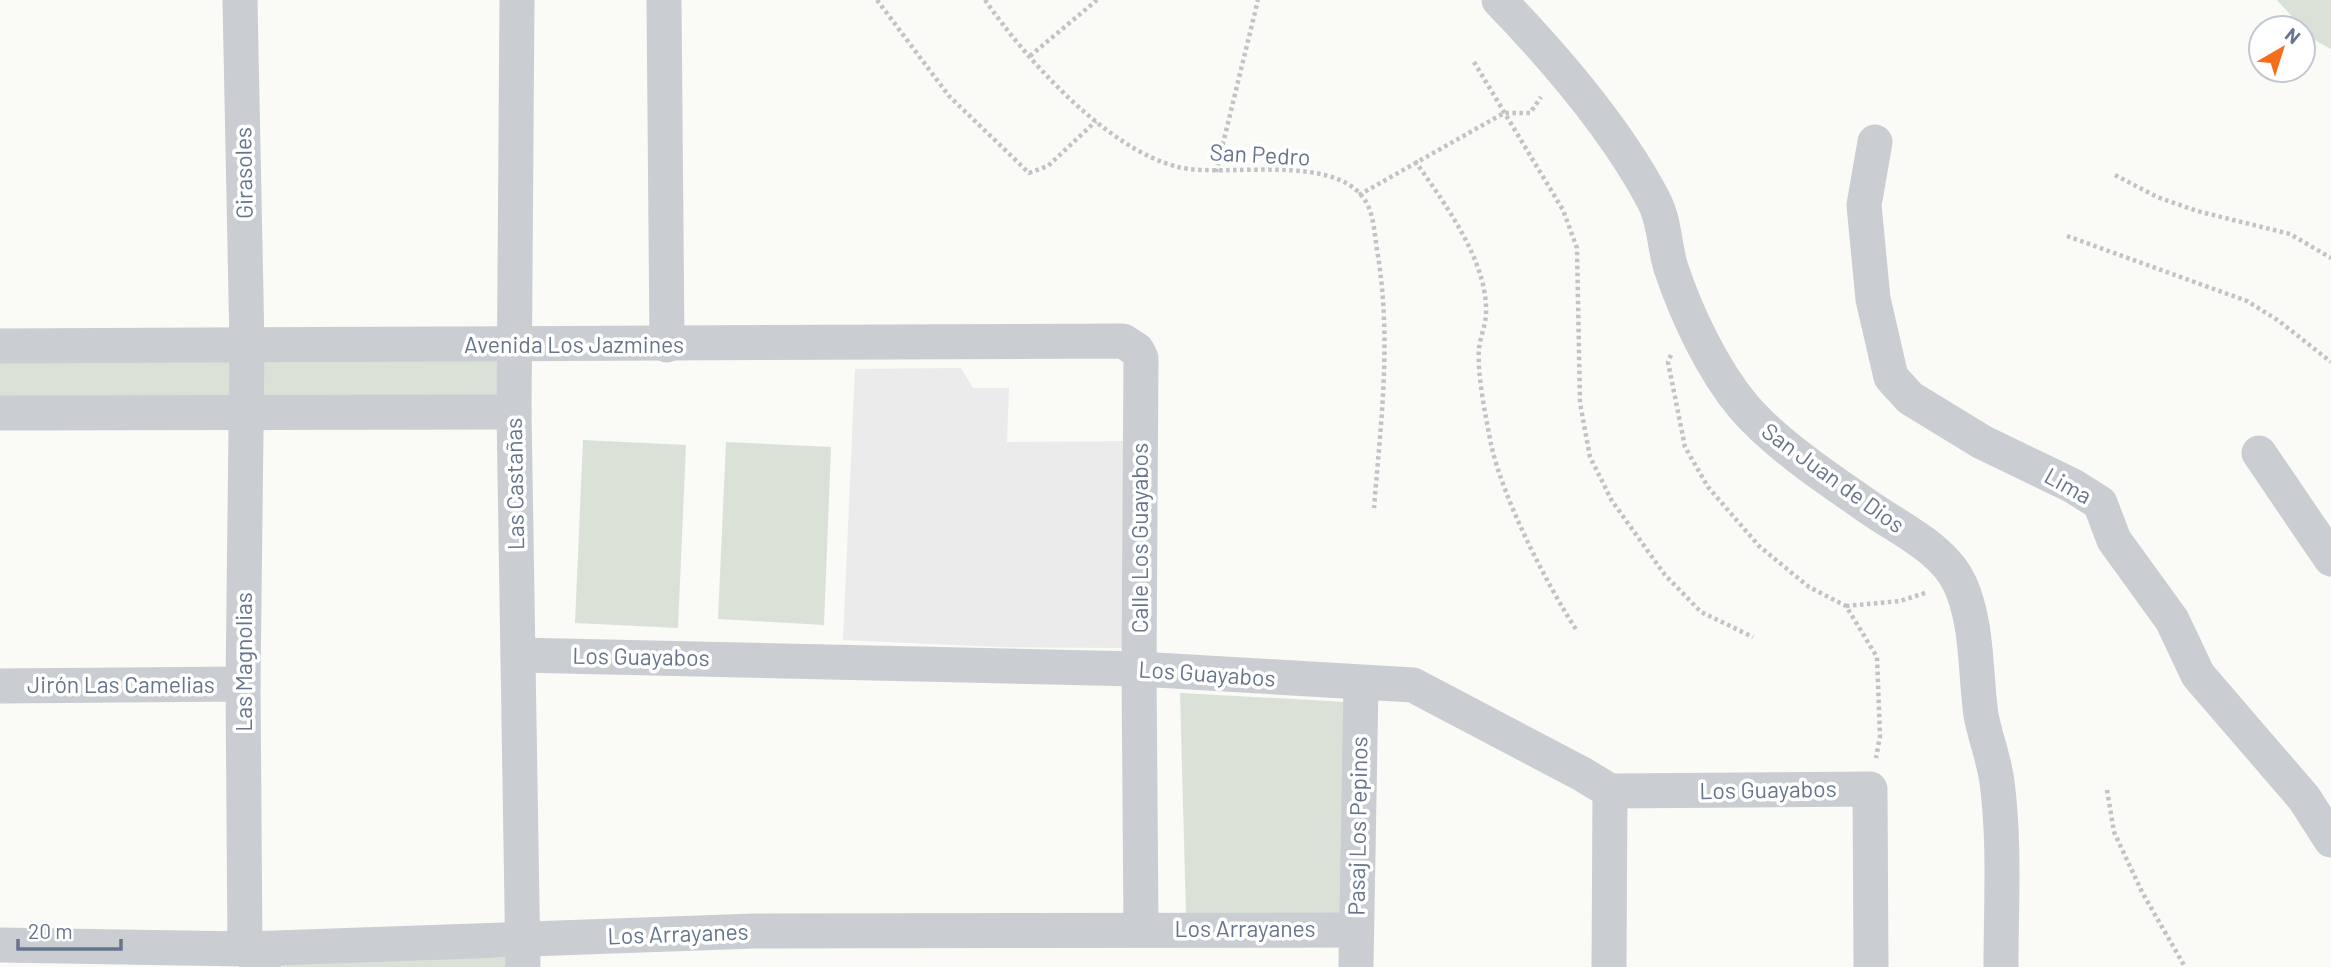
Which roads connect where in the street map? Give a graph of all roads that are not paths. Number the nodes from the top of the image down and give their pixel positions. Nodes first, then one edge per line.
1 (240, 0) edge
2 (517, 0) edge
3 (664, 0) edge
4 (1499, 0) edge
5 (1875, 142) dead end
6 (667, 345) junction
7 (0, 346) edge
8 (247, 346) junction
9 (515, 346) junction
10 (1141, 358) joint
11 (514, 412) junction
12 (0, 413) edge
13 (246, 414) junction
14 (2259, 453) dead end
15 (2331, 559) edge
16 (518, 654) junction
17 (1139, 669) junction
18 (243, 684) junction
19 (1362, 684) junction
20 (0, 686) edge
21 (1610, 792) junction
22 (2331, 840) edge
23 (1142, 928) junction
24 (1356, 930) junction
25 (0, 945) edge
26 (523, 953) edge
27 (257, 958) edge
28 (1356, 967) edge
29 (1609, 967) edge
30 (1871, 967) edge
31 (2001, 967) edge

1 - 8 street, Girasoles
2 - 9 street, Las Castañas
3 - 6 street
4 - 31 street, San Juan de Dios
5 - 22 street, Lima
6 - 9 street, Avenida Los Jazmines
6 - 10 street, Avenida Los Jazmines
7 - 8 street, Avenida Los Jazmines
8 - 9 street, Avenida Los Jazmines
8 - 13 street, Las Magnolias
9 - 11 street, Las Castañas
10 - 17 street, Calle Los Guayabos
11 - 13 street
11 - 16 street, Las Castañas
12 - 13 street
13 - 18 street, Las Magnolias
14 - 15 street
16 - 17 street, Los Guayabos
16 - 26 street, Las Castañas
17 - 19 street, Los Guayabos
17 - 23 street, Calle Los Guayabos
18 - 20 street, Jirón Las Camelias
18 - 27 street, Las Magnolias
19 - 21 street, Los Guayabos
19 - 24 street, Pasaj Los Pepinos
21 - 29 street
21 - 30 street, Los Guayabos
23 - 24 street, Los Arrayanes
23 - 26 street, Los Arrayanes
24 - 28 street, Pasaj Los Pepinos
25 - 27 street, Los Arrayanes
26 - 27 street, Los Arrayanes

